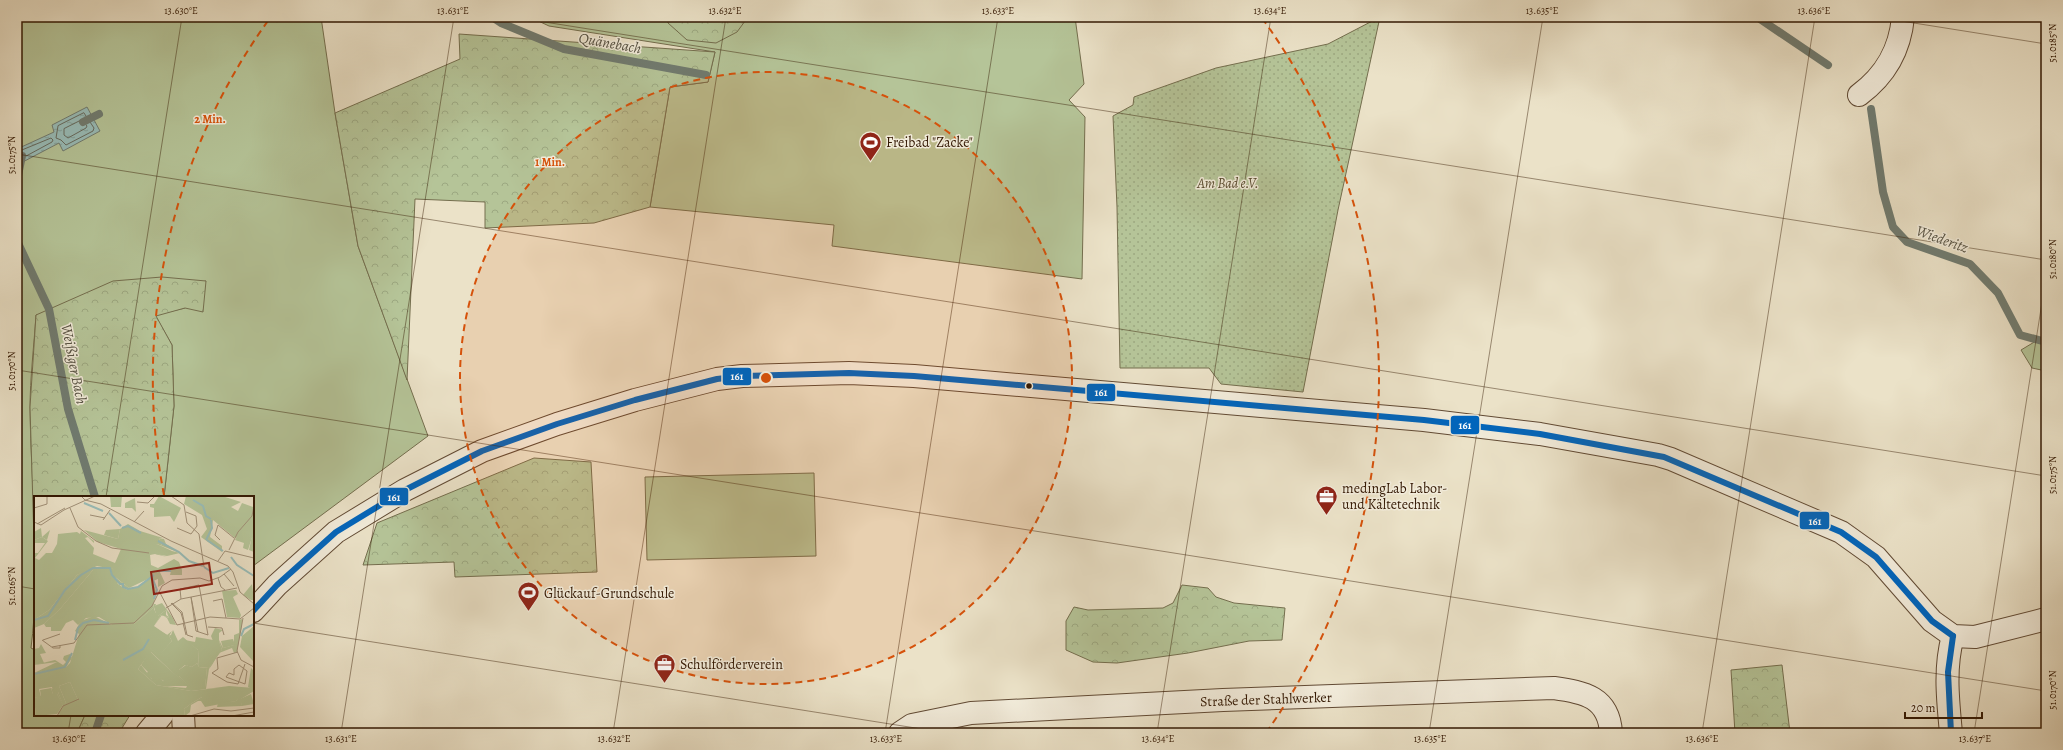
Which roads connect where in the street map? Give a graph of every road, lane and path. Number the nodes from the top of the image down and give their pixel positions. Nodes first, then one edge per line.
1 (1903, 17) edge
2 (1859, 95) dead end
3 (254, 610) edge
4 (2046, 619) edge
5 (1953, 636) junction
6 (161, 716) edge
7 (183, 716) edge
8 (147, 733) edge
9 (184, 733) edge
10 (900, 733) edge
11 (1611, 733) edge
12 (1951, 733) edge

1 - 2 street
3 - 5 street
4 - 5 street
5 - 12 street
6 - 8 street
7 - 9 street
10 - 11 street, Straße der Stahlwerker

